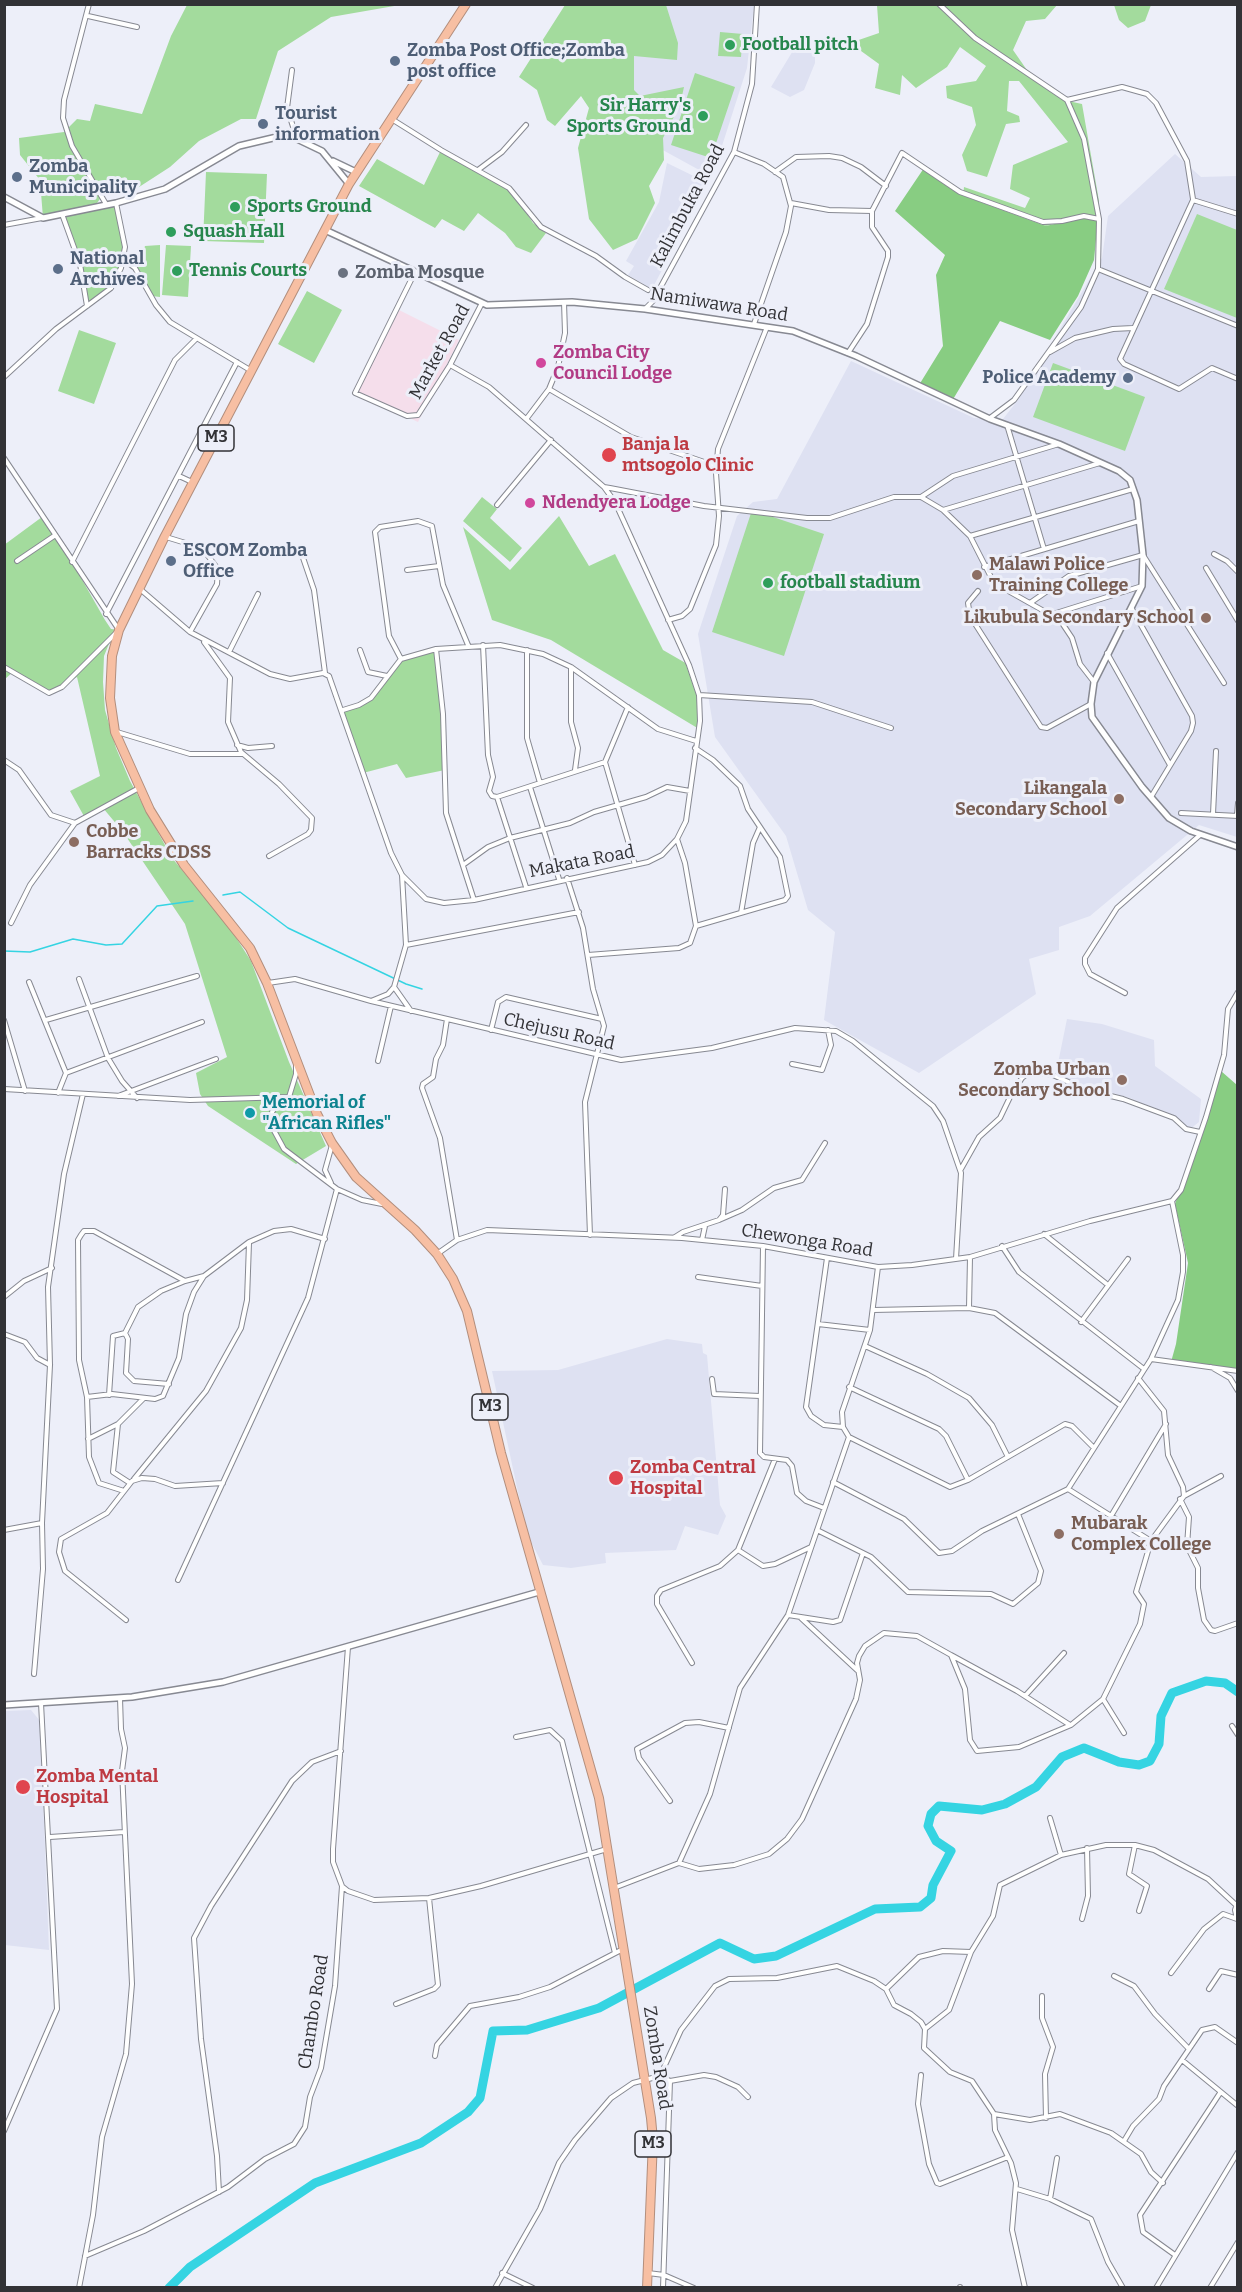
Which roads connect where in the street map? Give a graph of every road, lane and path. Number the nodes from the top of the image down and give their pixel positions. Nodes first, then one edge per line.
1 (89, 4) edge
2 (466, 4) edge
3 (757, 4) edge
4 (939, 4) edge
5 (87, 16) junction
6 (137, 27) dead end
7 (292, 69) dead end
8 (1067, 100) junction
9 (390, 117) junction
10 (526, 125) dead end
11 (297, 139) junction
12 (734, 152) junction
13 (332, 161) junction
14 (478, 170) junction
15 (775, 171) junction
16 (356, 172) junction
17 (349, 183) junction
18 (886, 186) junction
19 (4, 197) edge
20 (1193, 200) junction
21 (116, 203) junction
22 (791, 203) junction
23 (106, 204) junction
24 (872, 211) junction
25 (62, 214) junction
26 (1238, 214) edge
27 (44, 218) junction
28 (1099, 219) junction
29 (4, 225) edge
30 (325, 230) junction
31 (123, 259) junction
32 (1098, 269) junction
33 (415, 272) junction
34 (648, 290) dead end
35 (1150, 290) junction
36 (564, 301) junction
37 (482, 303) junction
38 (87, 306) junction
39 (645, 309) junction
40 (754, 324) junction
41 (1238, 326) edge
42 (767, 327) junction
43 (1133, 328) junction
44 (196, 339) junction
45 (848, 352) junction
46 (1047, 354) junction
47 (237, 362) junction
48 (450, 365) junction
49 (252, 370) junction
50 (4, 376) edge
51 (1238, 379) edge
52 (549, 389) junction
53 (526, 418) junction
54 (990, 419) junction
55 (1007, 424) junction
56 (552, 440) junction
57 (1059, 444) junction
58 (4, 458) edge
59 (1017, 459) junction
60 (1102, 463) junction
61 (716, 466) junction
62 (179, 476) junction
63 (193, 482) junction
64 (1025, 485) junction
65 (604, 487) junction
66 (1134, 488) junction
67 (921, 497) junction
68 (497, 505) dead end
69 (717, 507) junction
70 (943, 510) junction
71 (1035, 518) junction
72 (1139, 520) junction
73 (54, 536) junction
74 (165, 536) junction
75 (970, 536) junction
76 (300, 549) dead end
77 (1044, 549) junction
78 (1214, 554) dead end
79 (1143, 555) junction
80 (17, 561) dead end
81 (72, 562) junction
82 (439, 566) junction
83 (984, 567) junction
84 (1206, 568) dead end
85 (407, 570) dead end
86 (1238, 573) edge
87 (1142, 586) junction
88 (139, 588) junction
89 (978, 591) dead end
90 (258, 594) dead end
91 (1030, 603) junction
92 (1132, 609) junction
93 (106, 614) junction
94 (1052, 614) junction
95 (668, 620) junction
96 (1238, 621) edge
97 (118, 630) junction
98 (190, 632) junction
99 (202, 639) junction
100 (468, 645) junction
101 (483, 645) junction
102 (436, 649) junction
103 (360, 650) dead end
104 (527, 650) junction
105 (229, 653) junction
106 (1107, 653) junction
107 (401, 659) junction
108 (4, 667) edge
109 (572, 667) junction
110 (325, 673) junction
111 (388, 676) junction
112 (1094, 682) junction
113 (1224, 683) dead end
114 (699, 695) junction
115 (1090, 704) junction
116 (628, 707) junction
117 (343, 710) junction
118 (891, 728) dead end
119 (115, 732) junction
120 (696, 741) junction
121 (236, 744) junction
122 (272, 746) dead end
123 (246, 747) junction
124 (695, 748) junction
125 (1216, 751) dead end
126 (241, 753) junction
127 (4, 760) edge
128 (605, 762) junction
129 (1170, 765) junction
130 (575, 770) junction
131 (540, 783) junction
132 (530, 787) junction
133 (139, 788) junction
134 (690, 790) junction
135 (497, 797) junction
136 (1150, 799) junction
137 (1238, 803) edge
138 (618, 806) junction
139 (1181, 813) dead end
140 (1214, 814) junction
141 (1237, 816) edge
142 (75, 823) junction
143 (760, 827) junction
144 (543, 828) junction
145 (1200, 834) junction
146 (510, 838) junction
147 (677, 839) junction
148 (1238, 847) edge
149 (269, 856) dead end
150 (463, 864) junction
151 (635, 865) junction
152 (402, 875) junction
153 (567, 878) junction
154 (559, 879) junction
155 (526, 887) junction
156 (474, 900) junction
157 (579, 912) junction
158 (741, 913) junction
159 (11, 922) dead end
160 (696, 926) junction
161 (406, 945) junction
162 (588, 955) junction
163 (197, 976) dead end
164 (79, 979) dead end
165 (30, 982) dead end
166 (267, 983) junction
167 (394, 987) junction
168 (1238, 992) edge
169 (1125, 993) dead end
170 (371, 1001) junction
171 (391, 1006) junction
172 (88, 1007) junction
173 (411, 1011) junction
174 (4, 1020) edge
175 (46, 1020) junction
176 (447, 1020) junction
177 (603, 1020) junction
178 (202, 1022) dead end
179 (828, 1029) junction
180 (490, 1030) junction
181 (599, 1056) junction
182 (108, 1058) junction
183 (216, 1059) dead end
184 (296, 1060) junction
185 (378, 1061) dead end
186 (792, 1064) dead end
187 (66, 1073) junction
188 (4, 1089) edge
189 (25, 1091) junction
190 (131, 1091) junction
191 (58, 1093) junction
192 (83, 1094) junction
193 (117, 1096) junction
194 (288, 1097) junction
195 (138, 1098) junction
196 (1200, 1132) junction
197 (332, 1143) junction
198 (825, 1143) dead end
199 (961, 1168) junction
200 (331, 1184) junction
201 (338, 1189) junction
202 (725, 1189) dead end
203 (1172, 1201) junction
204 (386, 1205) junction
205 (719, 1220) junction
206 (705, 1226) junction
207 (1044, 1234) junction
208 (590, 1235) junction
209 (675, 1238) junction
210 (325, 1239) junction
211 (457, 1240) junction
212 (702, 1240) junction
213 (249, 1242) junction
214 (764, 1246) junction
215 (1002, 1246) junction
216 (437, 1254) junction
217 (970, 1257) junction
218 (828, 1258) junction
219 (956, 1259) junction
220 (1128, 1259) dead end
221 (52, 1267) junction
222 (878, 1267) junction
223 (204, 1276) junction
224 (698, 1277) dead end
225 (185, 1281) junction
226 (1108, 1285) junction
227 (762, 1286) junction
228 (4, 1297) edge
229 (969, 1308) junction
230 (873, 1310) junction
231 (1081, 1322) junction
232 (818, 1324) junction
233 (870, 1330) junction
234 (125, 1333) junction
235 (4, 1334) edge
236 (865, 1346) junction
237 (1151, 1359) junction
238 (50, 1365) junction
239 (1211, 1366) junction
240 (1144, 1369) junction
241 (1238, 1371) edge
242 (1138, 1378) junction
243 (712, 1379) dead end
244 (169, 1384) junction
245 (849, 1387) junction
246 (1238, 1391) edge
247 (109, 1395) junction
248 (760, 1396) junction
249 (87, 1397) junction
250 (144, 1398) junction
251 (1121, 1406) junction
252 (1167, 1422) junction
253 (118, 1424) junction
254 (843, 1427) junction
255 (849, 1437) junction
256 (88, 1439) junction
257 (1094, 1448) junction
258 (1008, 1457) junction
259 (775, 1459) junction
260 (1221, 1476) dead end
261 (968, 1480) junction
262 (131, 1482) junction
263 (833, 1482) junction
264 (223, 1483) junction
265 (1068, 1489) junction
266 (124, 1491) junction
267 (1182, 1498) junction
268 (824, 1508) junction
269 (1018, 1514) junction
270 (1111, 1516) junction
271 (42, 1523) junction
272 (4, 1530) edge
273 (817, 1530) junction
274 (1151, 1541) junction
275 (812, 1546) junction
276 (738, 1550) junction
277 (863, 1553) junction
278 (178, 1580) dead end
279 (539, 1592) junction
280 (788, 1615) junction
281 (801, 1618) junction
282 (126, 1620) dead end
283 (1238, 1623) edge
284 (348, 1647) junction
285 (1064, 1653) dead end
286 (951, 1655) junction
287 (692, 1663) dead end
288 (858, 1670) junction
289 (34, 1674) dead end
290 (1025, 1696) junction
291 (120, 1698) junction
292 (1103, 1699) junction
293 (41, 1704) junction
294 (4, 1705) edge
295 (1071, 1725) junction
296 (1232, 1726) dead end
297 (729, 1728) junction
298 (1124, 1733) dead end
299 (1238, 1735) edge
300 (516, 1737) dead end
301 (341, 1750) junction
302 (670, 1801) dead end
303 (1050, 1818) dead end
304 (124, 1832) junction
305 (50, 1838) junction
306 (1135, 1845) junction
307 (608, 1848) junction
308 (1087, 1848) junction
309 (590, 1854) junction
310 (1061, 1855) junction
311 (679, 1863) junction
312 (342, 1886) junction
313 (614, 1888) junction
314 (429, 1898) junction
315 (1237, 1904) edge
316 (1139, 1911) dead end
317 (1237, 1919) edge
318 (1082, 1920) dead end
319 (624, 1948) junction
320 (971, 1952) junction
321 (615, 1953) junction
322 (1171, 1973) dead end
323 (1238, 1975) edge
324 (1113, 1976) dead end
325 (886, 1989) junction
326 (1209, 1989) dead end
327 (1042, 1996) dead end
328 (396, 2004) dead end
329 (925, 2029) junction
330 (1238, 2043) edge
331 (1189, 2049) junction
332 (435, 2056) dead end
333 (1182, 2060) junction
334 (921, 2075) dead end
335 (660, 2076) junction
336 (646, 2080) junction
337 (670, 2081) junction
338 (1220, 2093) junction
339 (748, 2097) dead end
340 (1238, 2106) edge
341 (994, 2114) junction
342 (1047, 2118) junction
343 (4, 2131) edge
344 (1124, 2141) junction
345 (1238, 2151) edge
346 (1008, 2157) junction
347 (1057, 2158) dead end
348 (1163, 2183) junction
349 (1017, 2189) junction
350 (219, 2192) junction
351 (1050, 2199) junction
352 (1238, 2242) edge
353 (1175, 2255) junction
354 (85, 2256) junction
355 (502, 2273) junction
356 (648, 2273) junction
357 (664, 2275) junction
358 (79, 2288) edge
359 (495, 2288) edge
360 (533, 2288) edge
361 (647, 2288) edge
362 (663, 2288) edge
363 (693, 2288) edge
364 (1025, 2288) edge
365 (1123, 2288) edge
366 (1156, 2288) edge
367 (1210, 2288) edge

1 - 5 street
2 - 9 highway, M3
3 - 12 street, Kalimbuka Road
4 - 8 street
5 - 6 street
5 - 23 street
7 - 11 street
8 - 20 street
8 - 28 street
9 - 14 street
9 - 16 highway, M3
10 - 14 street
11 - 13 street
11 - 21 street
12 - 15 street
12 - 39 street, Kalimbuka Road
13 - 16 street
13 - 17 street
14 - 34 street
15 - 18 street
15 - 22 street
16 - 17 highway, M3
17 - 30 highway, M3
18 - 24 street
18 - 28 street
19 - 27 street
20 - 26 street
20 - 35 street
21 - 23 street
21 - 31 street
22 - 24 street
22 - 40 street
23 - 25 street
24 - 45 street
25 - 27 street
25 - 38 street
27 - 29 street
28 - 32 street
30 - 33 street, Namiwawa Road
30 - 49 highway, M3
31 - 38 street
31 - 44 street
32 - 35 street
32 - 46 street
33 - 37 street, Namiwawa Road
33 - 48 street, Market Road
35 - 41 street
35 - 43 street
36 - 37 street, Namiwawa Road
36 - 39 street, Namiwawa Road
36 - 52 street
37 - 48 street, Market Road
38 - 50 street
39 - 40 street, Namiwawa Road
40 - 42 street, Namiwawa Road
42 - 45 street, Namiwawa Road
42 - 61 street
43 - 46 street
43 - 51 street
44 - 47 street
44 - 81 street
45 - 54 street, Namiwawa Road
46 - 54 street
47 - 49 street
47 - 62 street
48 - 53 street, Makata Road
49 - 63 highway, M3
52 - 53 street
52 - 61 street
53 - 56 street, Makata Road
54 - 55 street, Namiwawa Road
55 - 57 street, Namiwawa Road
55 - 59 street
56 - 65 street, Makata Road
56 - 68 street
57 - 59 street
57 - 60 street, Namiwawa Road
58 - 73 street
59 - 64 street
59 - 67 street
60 - 64 street
60 - 66 street, Namiwawa Road
61 - 69 street
62 - 63 street
62 - 93 street
63 - 74 highway, M3
64 - 70 street
64 - 71 street
65 - 69 street
65 - 95 street, Makata Road
66 - 71 street
66 - 72 street
67 - 69 street
67 - 70 street
69 - 95 street
70 - 75 street
71 - 75 street
71 - 77 street
72 - 77 street
72 - 79 street
73 - 80 street
73 - 81 street
74 - 88 highway, M3
74 - 98 street
75 - 83 street
76 - 110 street
77 - 83 street
78 - 86 street
79 - 87 street
79 - 91 street
79 - 113 street
81 - 93 street
82 - 85 street
82 - 100 street
82 - 107 street
83 - 91 street
84 - 96 street
87 - 92 street
87 - 94 street
88 - 97 highway, M3
88 - 98 street
89 - 115 street
90 - 105 street
91 - 94 street
92 - 106 street
92 - 129 street
93 - 97 street
94 - 112 street
95 - 114 street, Makata Road
97 - 108 street
97 - 119 highway, M3
98 - 99 street
99 - 105 street
99 - 121 street
100 - 101 street
100 - 102 street
101 - 104 street
101 - 135 street
102 - 107 street
102 - 150 street
103 - 111 street
104 - 109 street
104 - 131 street
105 - 110 street
106 - 112 street
106 - 129 street
107 - 111 street
109 - 116 street
109 - 130 street
110 - 117 street, Makata Road
111 - 117 street
112 - 115 street
114 - 118 street
114 - 120 street, Makata Road
115 - 136 street
116 - 120 street
116 - 128 street
117 - 152 street, Makata Road
119 - 126 street
119 - 133 highway, M3
120 - 124 street, Makata Road
121 - 123 street
121 - 126 street
122 - 123 street
123 - 126 street
124 - 134 street, Makata Road
124 - 143 street
125 - 140 street
126 - 149 street
127 - 142 street
128 - 130 street
128 - 138 street
129 - 136 street
130 - 131 street
131 - 132 street
132 - 135 street
132 - 144 street
133 - 142 street
133 - 166 highway, M3
134 - 138 street
134 - 147 street, Makata Road
135 - 146 street
136 - 145 street
137 - 141 street
138 - 144 street
138 - 151 street
139 - 140 street
140 - 141 street
142 - 159 street
143 - 158 street
143 - 158 street
144 - 146 street
144 - 154 street
145 - 148 street
145 - 169 street
146 - 150 street
146 - 155 street
147 - 151 street, Makata Road
147 - 160 street
150 - 156 street
151 - 153 street, Makata Road
152 - 156 street, Makata Road
152 - 161 street
153 - 154 street, Makata Road
153 - 157 street
154 - 155 street, Makata Road
155 - 156 street, Makata Road
157 - 161 street
157 - 162 street
158 - 160 street
160 - 162 street
161 - 167 street
162 - 177 street
163 - 172 street
164 - 172 street
165 - 175 street
166 - 170 street, Chejusu Road
166 - 184 highway, M3
167 - 170 street
167 - 173 street
168 - 196 street
170 - 171 street, Chejusu Road
171 - 173 street, Chejusu Road
171 - 185 street
172 - 175 street
172 - 182 street
173 - 176 street, Chejusu Road
174 - 189 street
175 - 187 street
176 - 180 street, Chejusu Road
176 - 211 street
177 - 180 street
177 - 181 street
178 - 182 street
179 - 181 street, Chejusu Road
179 - 186 street
179 - 199 street, Chejusu Road
180 - 181 street, Chejusu Road
181 - 208 street
182 - 187 street
182 - 190 street
183 - 190 street
184 - 194 street
184 - 197 highway, M3
187 - 191 street
188 - 189 street
189 - 191 street
190 - 193 street
190 - 195 street
191 - 192 street
192 - 193 street
192 - 221 street
193 - 195 street
194 - 195 street
194 - 200 street
196 - 199 street
196 - 203 street
197 - 200 street
197 - 204 highway, M3
198 - 205 street
199 - 219 street
200 - 201 street
201 - 204 street
201 - 210 street
202 - 205 street
203 - 207 street, Chewonga Road
203 - 237 street
204 - 216 highway, M3
205 - 206 street
206 - 209 street
206 - 212 street
207 - 215 street, Chewonga Road
207 - 226 street
208 - 209 street, Chewonga Road
208 - 211 street, Chewonga Road
209 - 212 street, Chewonga Road
210 - 213 street
210 - 264 street
211 - 216 street, Chewonga Road
212 - 214 street, Chewonga Road
213 - 223 street
213 - 262 street
214 - 218 street, Chewonga Road
214 - 227 street
215 - 217 street, Chewonga Road
215 - 231 street
216 - 279 highway, M3
217 - 219 street, Chewonga Road
217 - 229 street
218 - 222 street, Chewonga Road
218 - 232 street
219 - 222 street, Chewonga Road
220 - 226 street
221 - 228 street
221 - 238 street
222 - 230 street
223 - 225 street
223 - 244 street
224 - 227 street
225 - 234 street
225 - 249 street
226 - 231 street
227 - 248 street
229 - 230 street
229 - 251 street
230 - 233 street
231 - 240 street
232 - 233 street
232 - 254 street
233 - 236 street
234 - 244 street
234 - 247 street
235 - 238 street
236 - 245 street
236 - 258 street
237 - 239 street
237 - 240 street
238 - 271 street
239 - 241 street
239 - 246 street
240 - 242 street
242 - 251 street
242 - 252 street
243 - 248 street
244 - 250 street
245 - 254 street
245 - 261 street
247 - 249 street
247 - 250 street
248 - 259 street
249 - 256 street
250 - 253 street
251 - 257 street
252 - 267 street
252 - 270 street
253 - 256 street
253 - 262 street
254 - 255 street
255 - 261 street
255 - 263 street
256 - 266 street
257 - 258 street
257 - 265 street
258 - 261 street
259 - 268 street
259 - 276 street
260 - 267 street
262 - 264 street
262 - 266 street
263 - 268 street
263 - 269 street
264 - 278 street
265 - 269 street
265 - 270 street
266 - 282 street
267 - 274 street
267 - 283 street
268 - 273 street
269 - 277 street
270 - 274 street
271 - 272 street
271 - 289 street
273 - 275 street
273 - 277 street
274 - 292 street
275 - 276 street
275 - 280 street
276 - 287 street
277 - 281 street
279 - 284 street
279 - 307 highway, M3
280 - 281 street
280 - 297 street
281 - 288 street
284 - 291 street
284 - 301 street, Chambo Road
285 - 290 street
286 - 288 street
286 - 290 street
286 - 295 street
288 - 311 street
290 - 295 street
291 - 293 street
291 - 304 street
292 - 295 street
292 - 298 street
293 - 294 street
293 - 305 street
296 - 299 street
297 - 302 street
297 - 311 street
300 - 309 street
301 - 312 street, Chambo Road
301 - 350 street
303 - 310 street
304 - 305 street
304 - 354 street
305 - 343 street
306 - 308 street
306 - 315 street
306 - 316 street
307 - 309 street
307 - 313 highway, M3
308 - 310 street
308 - 318 street
309 - 314 street
309 - 321 street
310 - 320 street
311 - 313 street
312 - 314 street
312 - 350 street, Chambo Road
313 - 319 highway, M3
314 - 328 street
315 - 317 street
317 - 322 street
319 - 321 street
319 - 336 highway, Zomba Road / M3
320 - 325 street
320 - 329 street
321 - 332 street
323 - 326 street
324 - 331 street
325 - 329 street
325 - 335 street
327 - 342 street
329 - 341 street
330 - 331 street
331 - 333 street
333 - 338 street
333 - 344 street
334 - 346 street
335 - 336 street
335 - 337 street
336 - 355 street
336 - 356 highway, Zomba Road / M3
337 - 339 street
337 - 357 street
338 - 340 street
338 - 348 street
341 - 342 street
341 - 346 street
342 - 344 street
344 - 348 street
345 - 353 street
346 - 349 street
347 - 351 street
348 - 353 street
349 - 351 street
349 - 364 street
350 - 354 street, Chambo Road
351 - 365 street
352 - 367 street
353 - 366 street
354 - 358 street
355 - 359 street
355 - 360 street
356 - 357 street
356 - 361 highway, Zomba Road / M3
357 - 362 street
357 - 363 street

